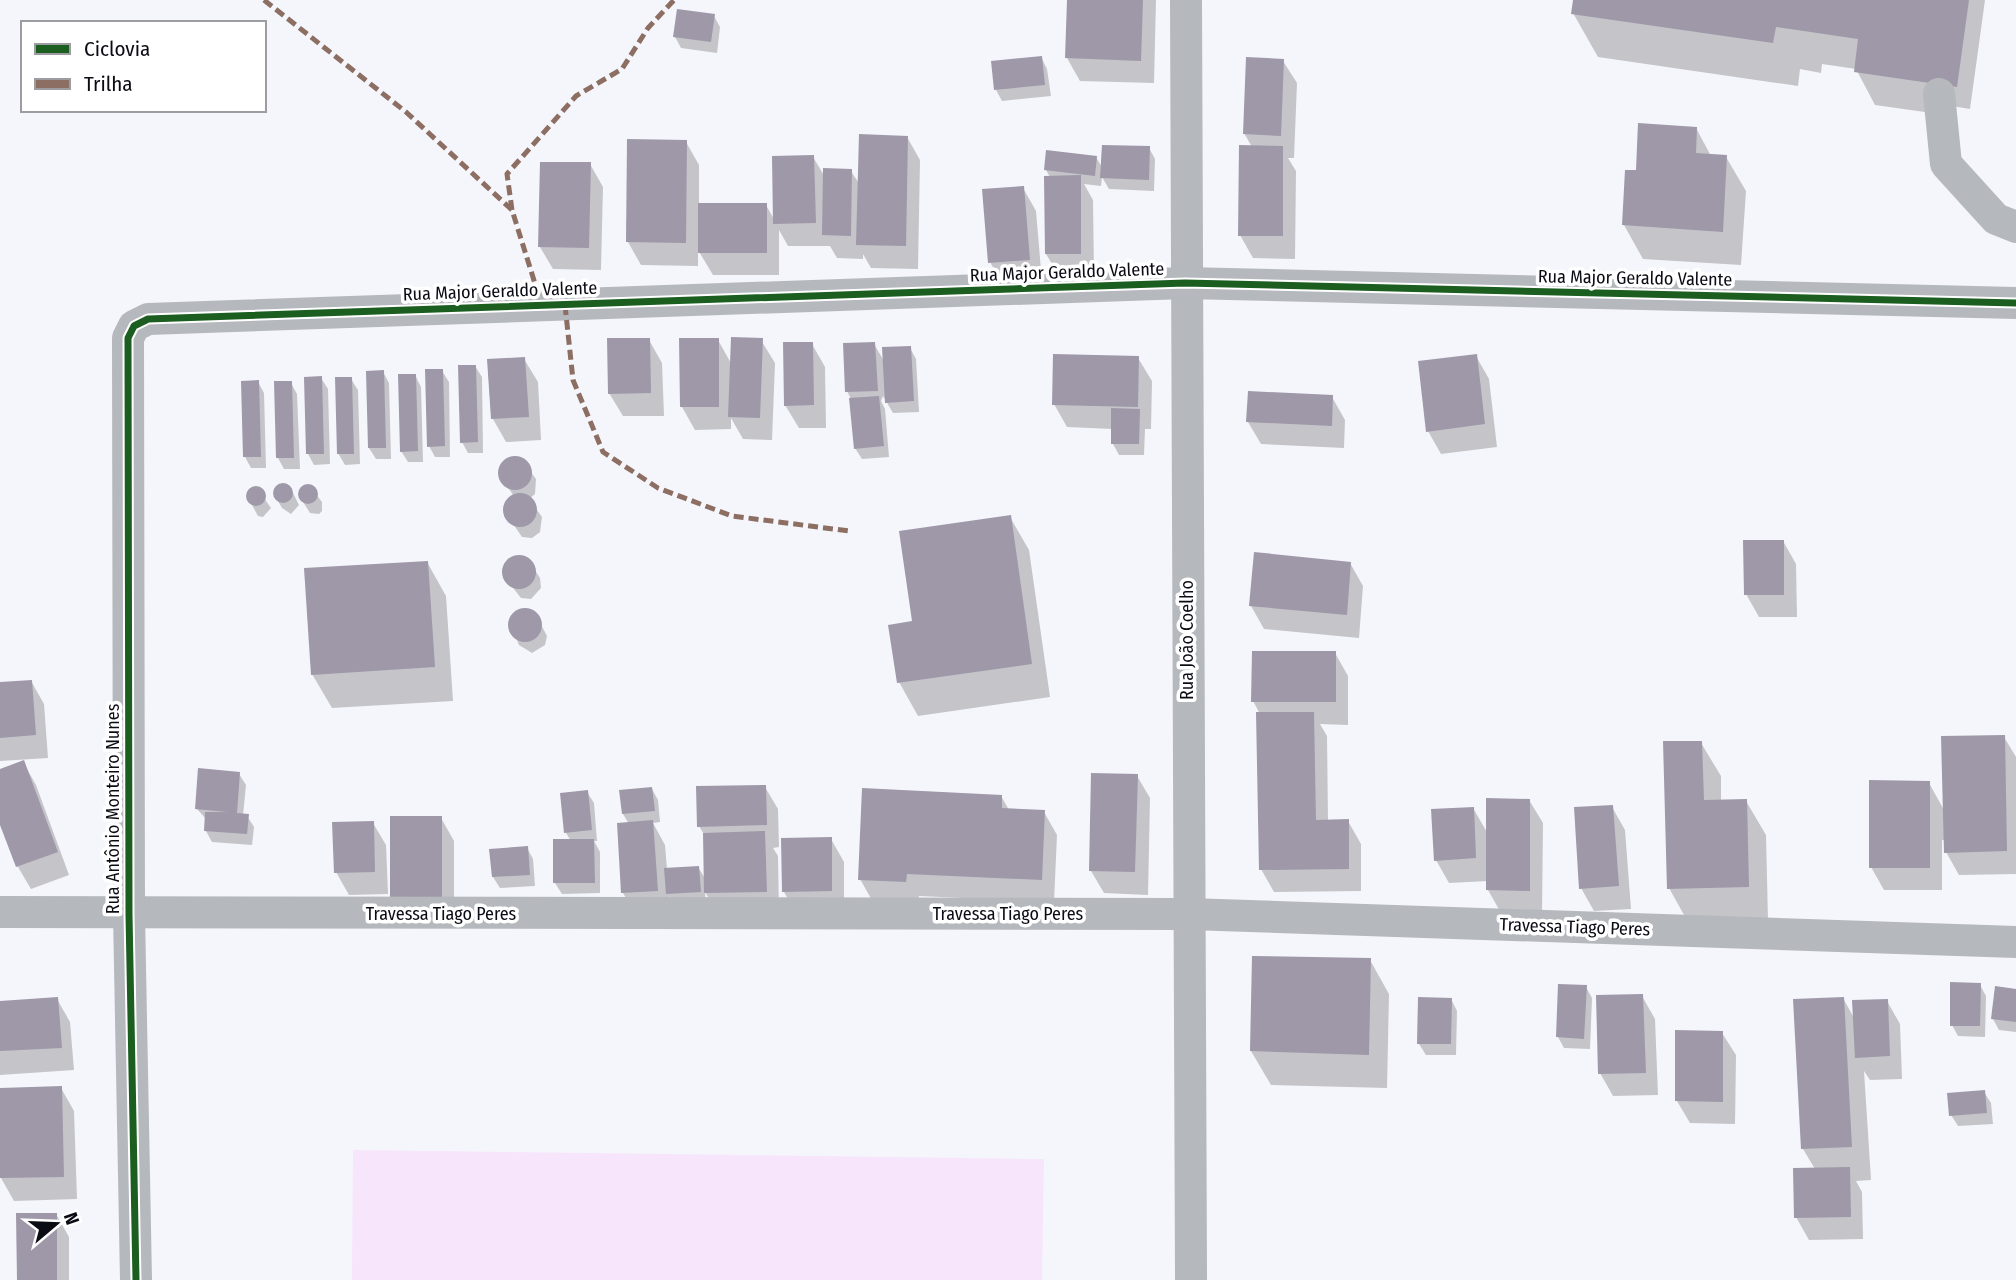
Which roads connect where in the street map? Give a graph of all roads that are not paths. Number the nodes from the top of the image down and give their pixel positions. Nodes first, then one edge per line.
1 (1185, 0) edge
2 (1939, 94) dead end
3 (2016, 227) edge
4 (1185, 283) junction
5 (2016, 303) edge
6 (128, 338) joint
7 (0, 912) edge
8 (129, 914) junction
9 (1189, 914) junction
10 (2016, 942) edge
11 (136, 1280) edge
12 (1191, 1280) edge

1 - 4 street, Rua João Coelho
2 - 3 street
4 - 5 street, Rua Major Geraldo Valente
4 - 6 street, Rua Major Geraldo Valente
4 - 9 street, Rua João Coelho
6 - 8 street, Rua Antônio Monteiro Nunes
7 - 8 street, Travessa Tiago Peres
8 - 9 street, Travessa Tiago Peres
8 - 11 street, Rua Antônio Monteiro Nunes
9 - 10 street, Travessa Tiago Peres
9 - 12 street, Rua João Coelho

